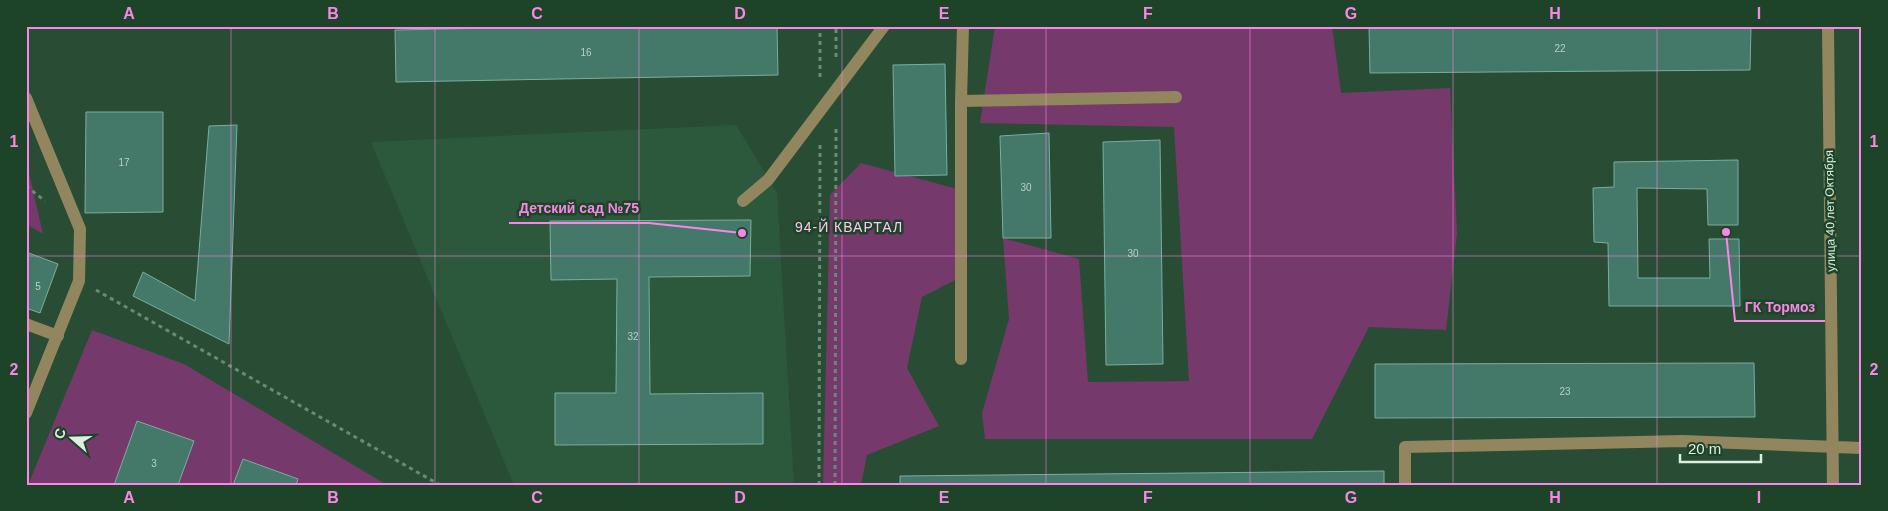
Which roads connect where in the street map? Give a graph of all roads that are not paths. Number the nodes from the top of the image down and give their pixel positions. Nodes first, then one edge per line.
1 (884, 26) edge
2 (963, 26) edge
3 (1828, 26) edge
4 (1176, 97) dead end
5 (26, 98) edge
6 (961, 102) junction
7 (743, 202) dead end
8 (26, 324) edge
9 (58, 336) junction
10 (961, 359) dead end
11 (26, 413) edge
12 (1862, 448) edge
13 (1833, 449) junction
14 (1405, 485) edge
15 (1833, 485) edge

1 - 7 street
2 - 6 street
3 - 13 street, улица 40 лет Октября
4 - 6 street
5 - 9 street
6 - 10 street
8 - 9 street
9 - 11 street
12 - 13 street
13 - 14 street
13 - 15 street, улица 40 лет Октября

